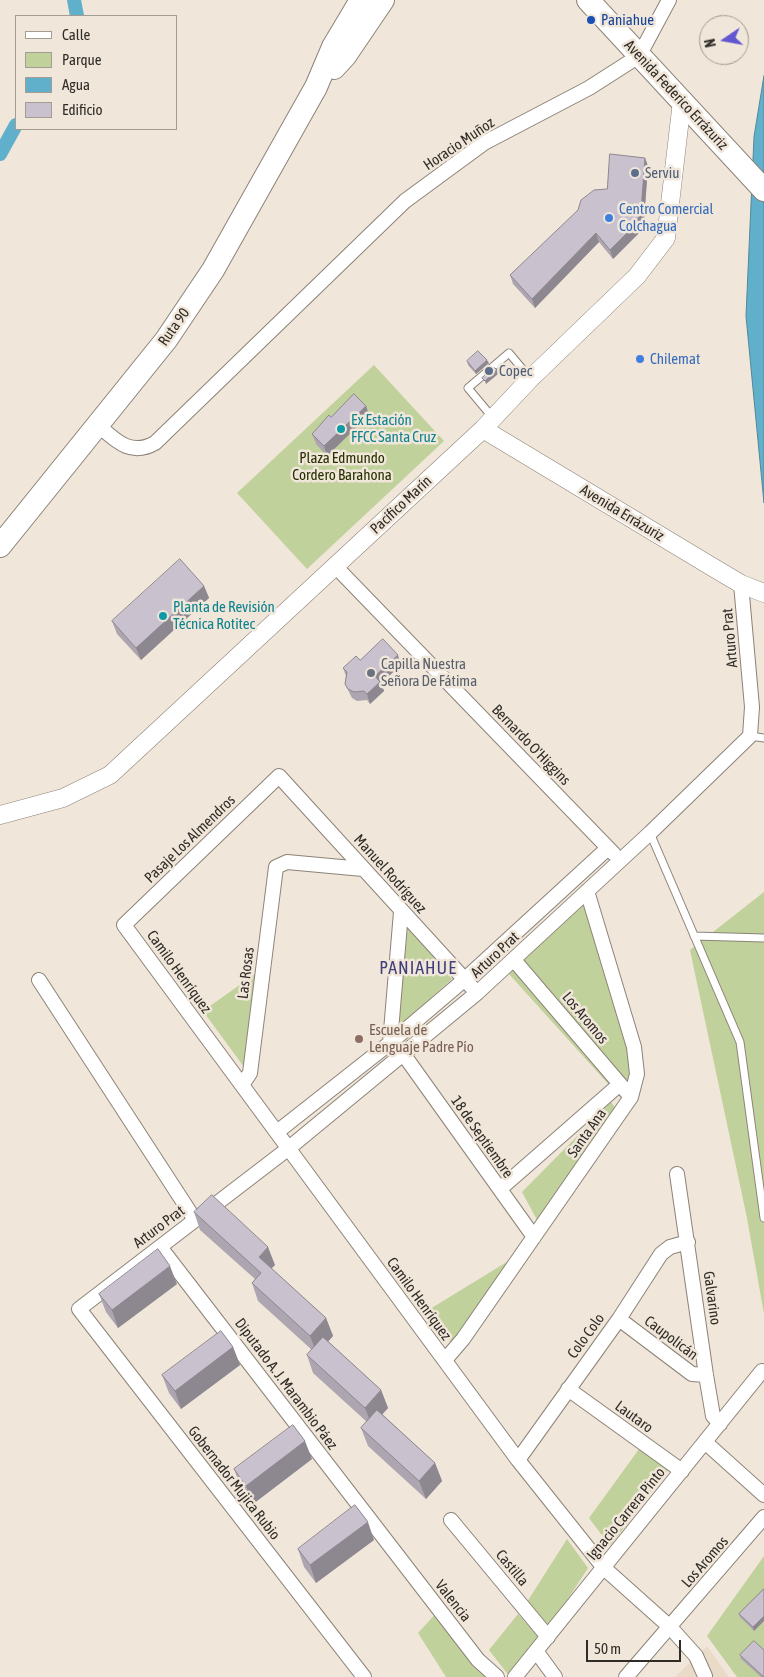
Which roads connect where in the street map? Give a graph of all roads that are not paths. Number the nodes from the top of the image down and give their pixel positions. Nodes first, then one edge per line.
1 (361, 0) edge
2 (383, 0) edge
3 (588, 0) edge
4 (669, 0) edge
5 (639, 56) junction
6 (316, 87) junction
7 (682, 102) junction
8 (764, 190) edge
9 (530, 379) junction
10 (488, 423) junction
11 (97, 424) junction
12 (0, 546) edge
13 (336, 567) junction
14 (741, 584) junction
15 (764, 593) edge
16 (757, 737) edge
17 (279, 776) joint
18 (0, 815) edge
19 (650, 833) junction
20 (608, 848) junction
21 (619, 860) junction
22 (363, 869) junction
23 (587, 891) junction
24 (402, 912) junction
25 (124, 925) joint
26 (694, 936) junction
27 (764, 938) edge
28 (514, 960) junction
29 (40, 980) dead end
30 (464, 980) junction
31 (477, 993) junction
32 (390, 1043) junction
33 (404, 1055) junction
34 (620, 1084) junction
35 (242, 1085) junction
36 (631, 1098) junction
37 (277, 1132) junction
38 (289, 1148) junction
39 (677, 1174) dead end
40 (500, 1189) junction
41 (764, 1218) edge
42 (195, 1220) junction
43 (534, 1237) junction
44 (688, 1242) junction
45 (160, 1246) junction
46 (79, 1309) joint
47 (619, 1320) junction
48 (445, 1360) junction
49 (762, 1371) dead end
50 (706, 1374) junction
51 (568, 1389) junction
52 (720, 1424) junction
53 (705, 1442) junction
54 (518, 1460) junction
55 (682, 1470) junction
56 (764, 1495) edge
57 (764, 1517) edge
58 (452, 1520) dead end
59 (386, 1542) joint
60 (604, 1568) junction
61 (670, 1627) junction
62 (548, 1637) junction
63 (536, 1651) junction
64 (705, 1676) edge
65 (364, 1677) edge
66 (497, 1677) edge
67 (515, 1677) edge
68 (555, 1677) edge
69 (626, 1677) edge

1 - 6 main road, Ruta 90
2 - 6 main road, Ruta 90
3 - 5 main road, Avenida Federico Errázuriz
4 - 5 street, Horacio Muñoz
5 - 7 main road, Avenida Federico Errázuriz
5 - 11 street, Horacio Muñoz
6 - 11 main road, Ruta 90
7 - 8 main road, Avenida Federico Errázuriz
7 - 9 street, Pacífico Marín
9 - 10 street, Pacífico Marín
9 - 10 lane
10 - 13 street, Pacífico Marín
10 - 14 street, Avenida Errázuriz
11 - 12 main road, Ruta 90
13 - 18 street, Pacífico Marín
13 - 20 street, Bernardo O'Higgins
14 - 15 street, Avenida Errázuriz
14 - 16 street, Arturo Prat
16 - 19 street, Arturo Prat
17 - 22 street, Manuel Rodríguez
17 - 25 street, Pasaje Los Almendros
19 - 21 street, Arturo Prat
19 - 26 lane
20 - 21 street, Bernardo O'Higgins
20 - 30 street, Arturo Prat
21 - 23 street, Arturo Prat
22 - 24 street, Manuel Rodríguez
22 - 35 street, Las Rosas
23 - 28 street, Arturo Prat
23 - 36 street, Santa Ana
24 - 30 street, Manuel Rodríguez
24 - 32 street
25 - 35 street, Camilo Henríquez
26 - 27 lane
26 - 41 lane
28 - 31 street, Arturo Prat
28 - 34 street, Los Aromos
29 - 42 street
30 - 31 street, Manuel Rodríguez
30 - 32 street, Arturo Prat
31 - 33 street, Arturo Prat
32 - 37 street, Arturo Prat
33 - 38 street, Arturo Prat
33 - 40 street, 18 de Septiembre
34 - 36 street, Los Aromos
34 - 40 street
35 - 37 street, Camilo Henríquez
36 - 43 street, Santa Ana
37 - 38 street, Camilo Henríquez
38 - 42 street, Arturo Prat
38 - 48 street, Camilo Henríquez
39 - 44 street, Galvarino
40 - 43 street, 18 de Septiembre
42 - 45 street, Arturo Prat
43 - 48 street, Santa Ana
44 - 47 street, Colo Colo
44 - 50 street, Galvarino
45 - 46 street, Arturo Prat
45 - 59 street, Diputado A. J. Marambio Páez
46 - 65 street, Gobernador Mujica Rubio
47 - 50 street, Caupolicán
47 - 51 street, Colo Colo
48 - 54 street, Camilo Henríquez
49 - 52 street, Ignacio Carrera Pinto
50 - 52 street, Galvarino
51 - 54 street, Colo Colo
51 - 55 street, Lautaro
52 - 53 street, Ignacio Carrera Pinto
53 - 55 street, Ignacio Carrera Pinto
53 - 56 street
54 - 60 street, Camilo Henríquez
55 - 60 street, Ignacio Carrera Pinto
57 - 61 street, Los Aromos
58 - 62 street, Castilla
59 - 66 street, Valencia
60 - 61 street, Camilo Henríquez
60 - 62 street, Ignacio Carrera Pinto
61 - 64 street, Camilo Henríquez
61 - 69 street, Los Aromos
62 - 63 street, Ignacio Carrera Pinto
63 - 67 street, Ignacio Carrera Pinto
63 - 68 street

